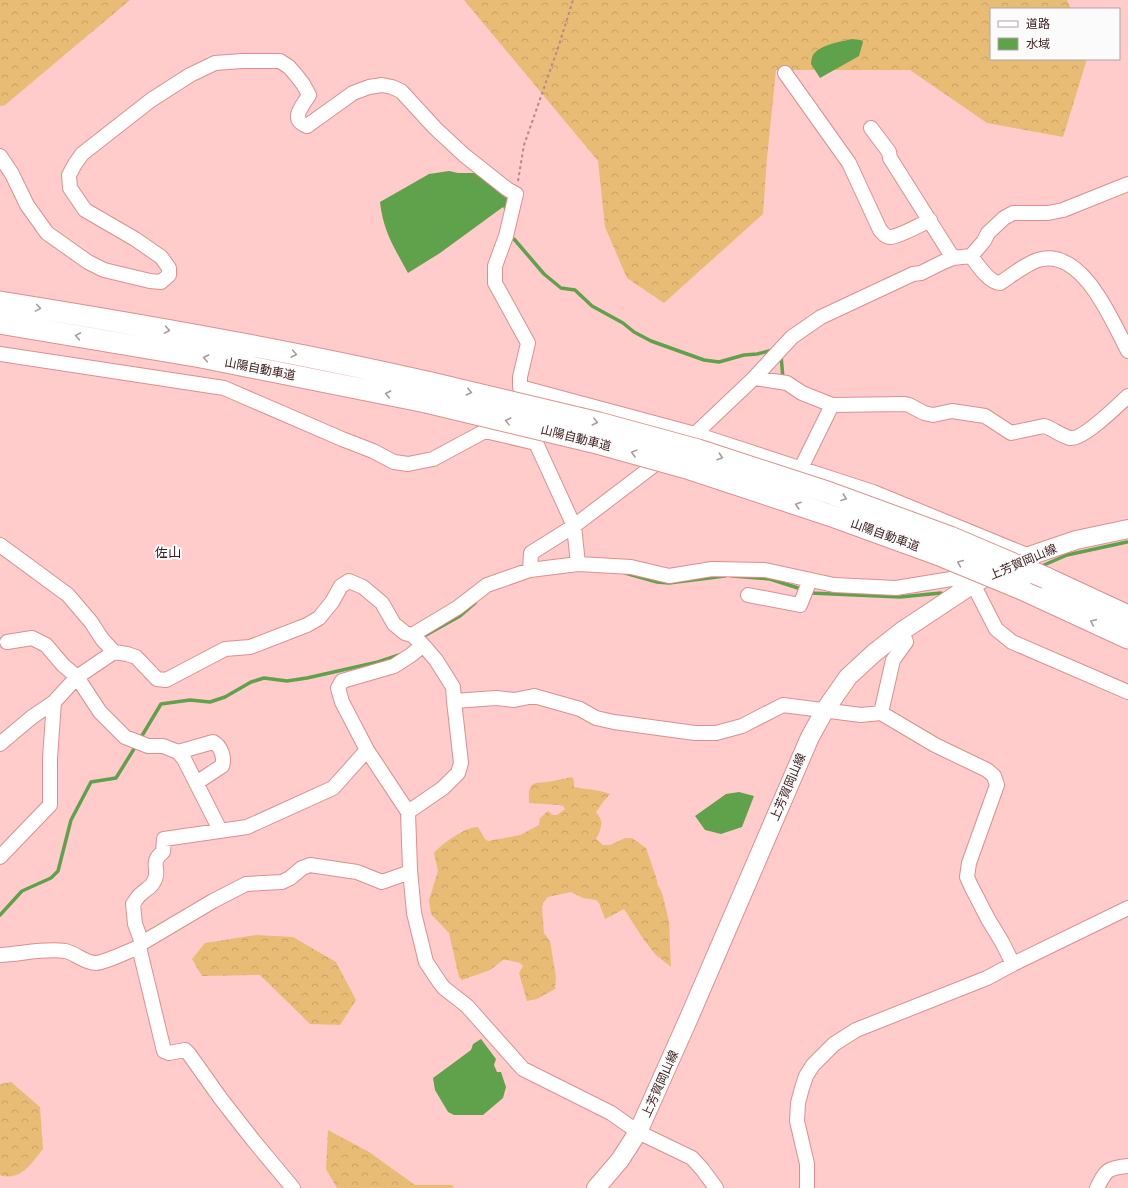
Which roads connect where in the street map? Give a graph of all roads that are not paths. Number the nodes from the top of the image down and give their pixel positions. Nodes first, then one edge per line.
1 (785, 73) dead end
2 (871, 128) dead end
3 (0, 156) edge
4 (1128, 184) edge
5 (930, 220) junction
6 (988, 233) junction
7 (951, 256) junction
8 (971, 256) junction
9 (0, 302) edge
10 (0, 323) edge
11 (1128, 351) edge
12 (0, 354) edge
13 (754, 378) junction
14 (520, 387) junction
15 (429, 392) junction
16 (1128, 396) edge
17 (831, 408) junction
18 (695, 434) junction
19 (536, 442) junction
20 (800, 468) junction
21 (574, 526) junction
22 (1128, 529) edge
23 (0, 545) edge
24 (1029, 556) junction
25 (578, 564) junction
26 (530, 570) junction
27 (810, 580) junction
28 (973, 584) junction
29 (748, 595) dead end
30 (1128, 616) edge
31 (902, 631) junction
32 (412, 635) junction
33 (1128, 638) edge
34 (7, 642) dead end
35 (423, 645) junction
36 (114, 652) junction
37 (77, 677) junction
38 (1128, 692) edge
39 (454, 701) junction
40 (54, 702) junction
41 (825, 710) junction
42 (881, 713) junction
43 (0, 744) edge
44 (367, 750) junction
45 (178, 752) junction
46 (196, 783) junction
47 (408, 812) junction
48 (220, 830) junction
49 (0, 857) edge
50 (410, 872) junction
51 (1128, 908) edge
52 (141, 945) junction
53 (0, 955) edge
54 (1013, 964) junction
55 (638, 1132) junction
56 (1128, 1166) edge
57 (293, 1188) edge
58 (596, 1188) edge
59 (716, 1188) edge
60 (807, 1188) edge
61 (1097, 1188) edge

1 - 5 street
2 - 5 street
3 - 14 street
4 - 6 street
5 - 7 street
6 - 7 street
6 - 8 street
7 - 8 street
7 - 13 street
8 - 11 street
9 -> 15 highway, 山陽自動車道
15 -> 10 highway, 山陽自動車道
12 - 19 street
13 - 17 street
13 - 18 street
14 - 18 street
14 - 19 street
15 -> 30 highway, 山陽自動車道, bridge
33 -> 15 highway, 山陽自動車道, bridge
16 - 17 street
17 - 20 street
18 - 20 street
18 - 21 street
19 - 21 street
20 - 24 street
21 - 25 street
21 - 26 street
22 - 24 main road, 上芳賀岡山線
23 - 36 street
24 - 28 main road, 上芳賀岡山線
25 - 26 street
25 - 27 street
26 - 32 street
27 - 28 street
27 - 29 street
28 - 31 main road, 上芳賀岡山線
28 - 38 street
31 - 41 main road, 上芳賀岡山線
31 - 42 street
32 - 35 street
32 - 36 street
34 - 37 street
35 - 39 street
35 - 44 street
36 - 37 street
37 - 40 street
37 - 45 street
39 - 41 street
39 - 47 street
40 - 43 street
40 - 49 street
41 - 42 street
41 - 55 main road, 上芳賀岡山線
42 - 54 street
44 - 47 street
44 - 48 street
45 - 46 street
45 - 46 street
46 - 48 street
47 - 50 street
48 - 52 street
50 - 52 street
50 - 55 street
51 - 54 street
52 - 53 street
52 - 57 street
54 - 60 street
55 - 58 main road, 上芳賀岡山線
55 - 59 street
56 - 61 street

